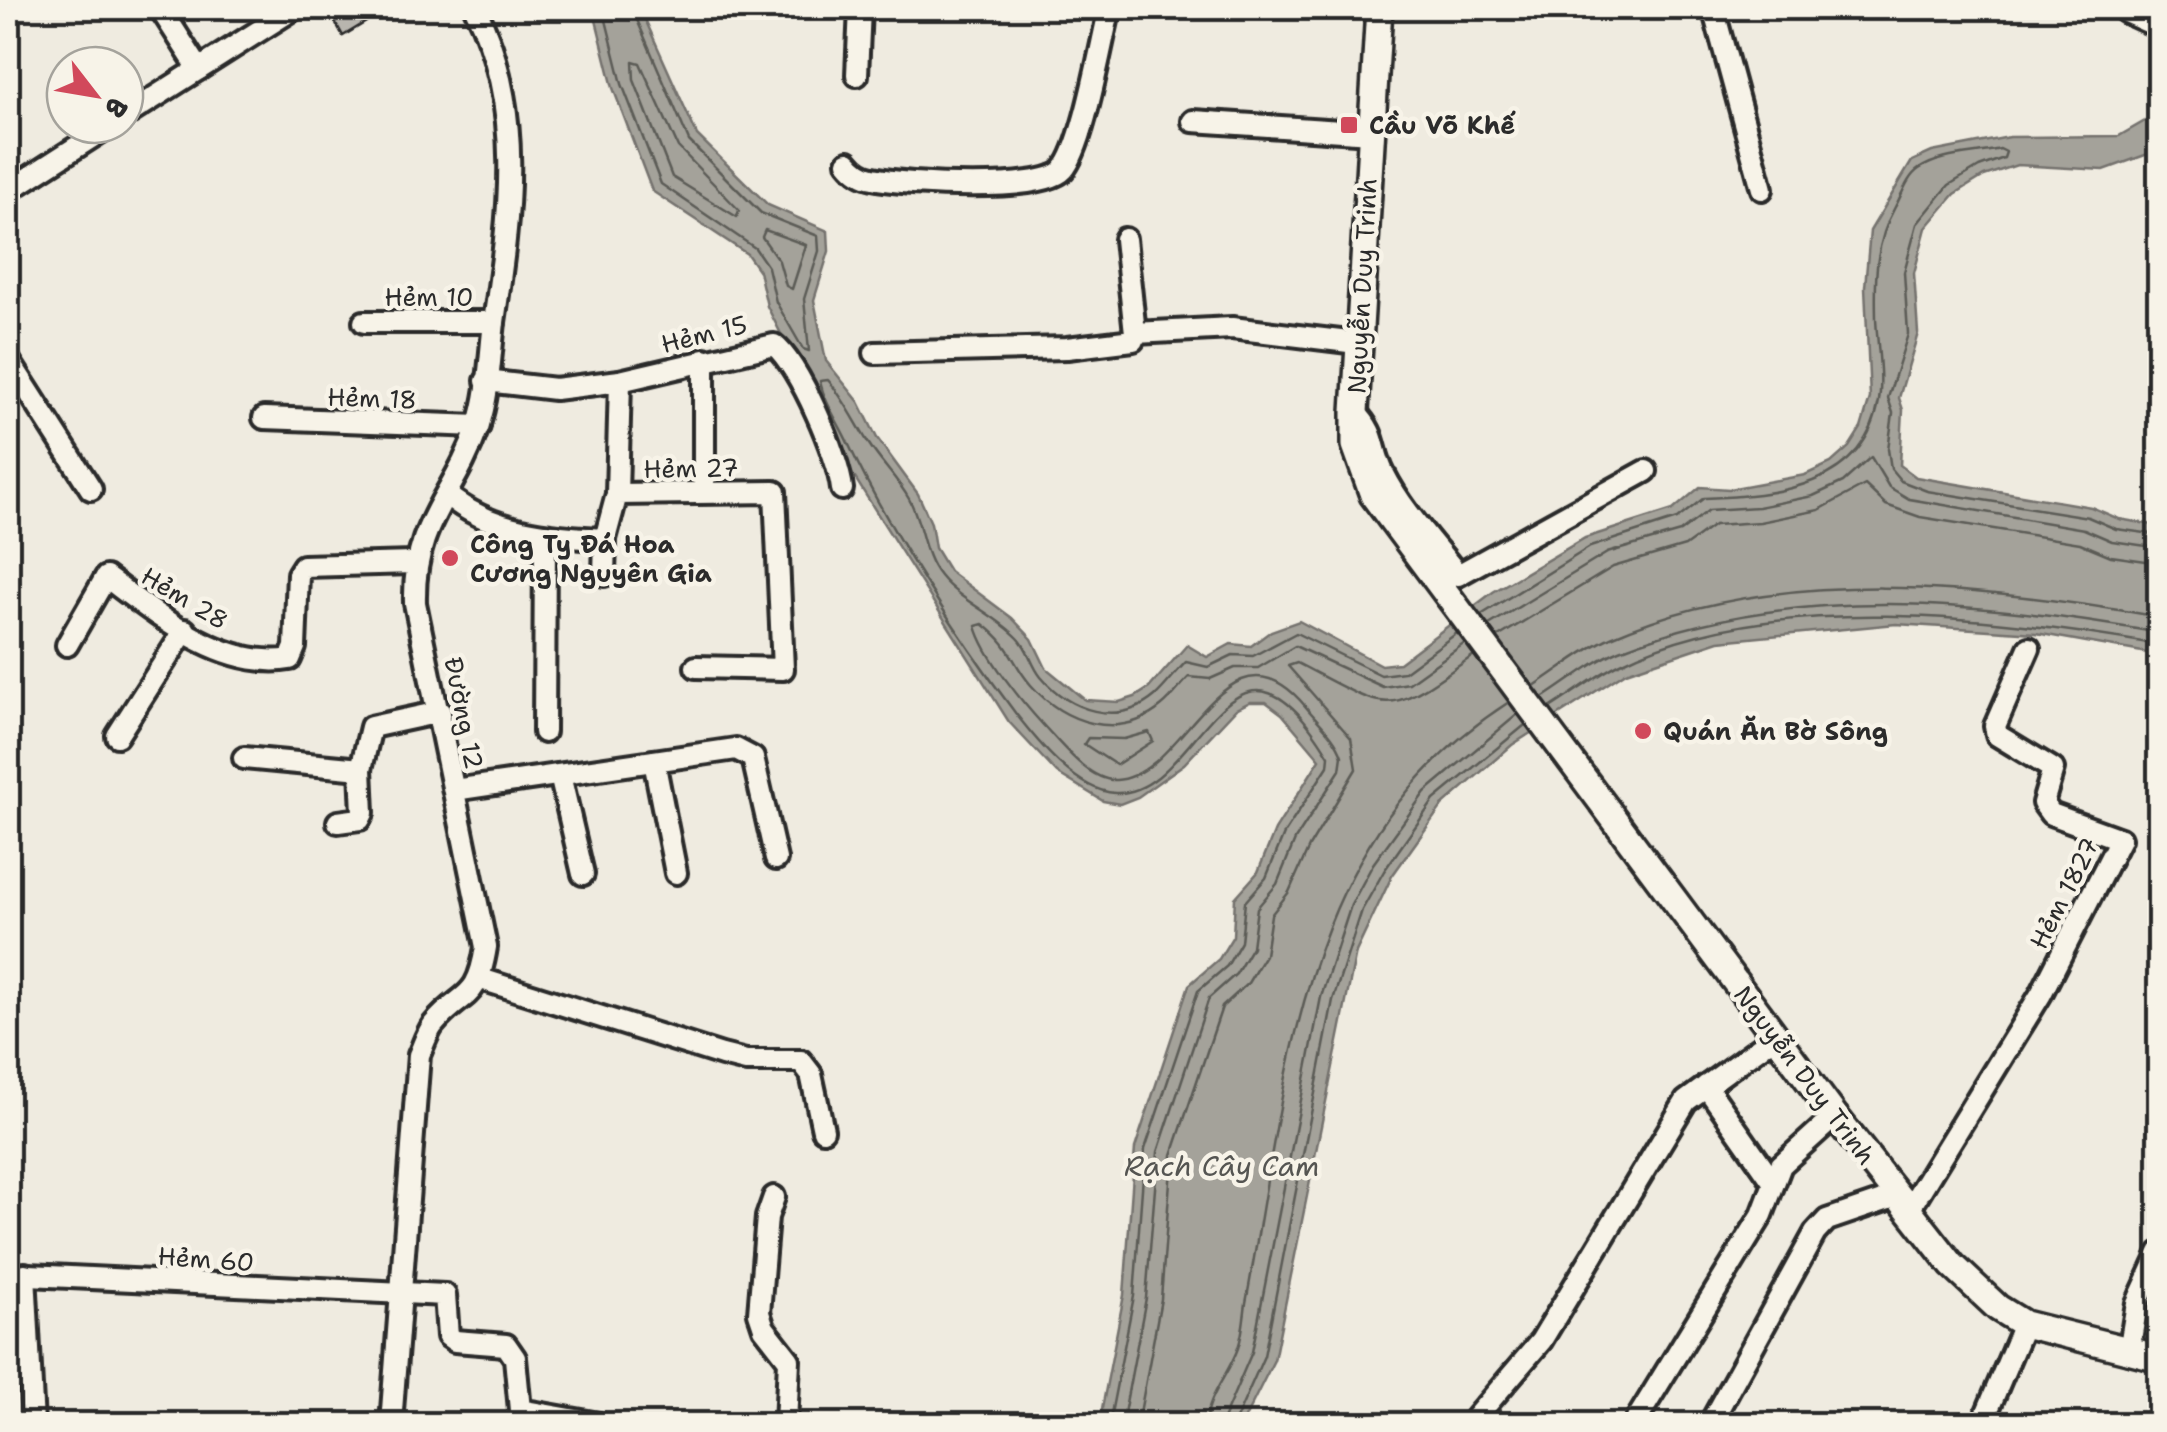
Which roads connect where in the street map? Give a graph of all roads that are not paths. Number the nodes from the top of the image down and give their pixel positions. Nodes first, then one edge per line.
1 (160, 8) edge
2 (295, 8) edge
3 (475, 8) edge
4 (860, 8) edge
5 (1110, 8) edge
6 (1379, 8) edge
7 (1713, 8) edge
8 (2129, 8) edge
9 (2160, 22) edge
10 (200, 69) junction
11 (857, 75) dead end
12 (145, 103) edge
13 (1193, 122) dead end
14 (1371, 133) junction
15 (80, 145) edge
16 (848, 162) dead end
17 (1762, 189) dead end
18 (8, 191) edge
19 (1125, 239) dead end
20 (364, 322) dead end
21 (494, 322) junction
22 (1135, 333) junction
23 (1357, 344) junction
24 (875, 353) dead end
25 (8, 359) edge
26 (704, 359) junction
27 (486, 381) junction
28 (620, 381) junction
29 (1355, 412) junction
30 (264, 418) dead end
31 (479, 426) junction
32 (1646, 470) dead end
33 (842, 489) dead end
34 (91, 490) dead end
35 (704, 492) junction
36 (617, 494) junction
37 (447, 495) junction
38 (545, 537) junction
39 (605, 539) junction
40 (414, 563) junction
41 (604, 575) dead end
42 (185, 630) junction
43 (68, 645) dead end
44 (2029, 648) dead end
45 (696, 667) dead end
46 (440, 712) junction
47 (544, 732) dead end
48 (117, 736) dead end
49 (244, 758) dead end
50 (654, 761) junction
51 (361, 770) junction
52 (560, 775) junction
53 (454, 790) junction
54 (338, 822) dead end
55 (776, 858) dead end
56 (676, 873) dead end
57 (582, 874) dead end
58 (481, 979) junction
59 (1775, 1036) junction
60 (1706, 1086) junction
61 (1834, 1116) junction
62 (823, 1130) dead end
63 (1774, 1183) junction
64 (774, 1197) dead end
65 (1903, 1203) junction
66 (2160, 1253) edge
67 (16, 1274) edge
68 (400, 1294) junction
69 (2024, 1324) junction
70 (2128, 1352) junction
71 (2160, 1358) edge
72 (1476, 1417) dead end
73 (1636, 1419) dead end
74 (33, 1424) edge
75 (391, 1424) edge
76 (599, 1424) edge
77 (786, 1424) edge
78 (1710, 1424) edge
79 (1982, 1424) edge

1 - 10 street
2 - 10 street
3 - 21 street, Đường 12
4 - 11 street
5 - 16 street
6 - 14 main road, Nguyễn Duy Trinh
7 - 17 street
8 - 9 highway
10 - 12 street
13 - 14 street
14 - 23 main road, Nguyễn Duy Trinh
15 - 18 street
19 - 22 street
20 - 21 street, Hẻm 10
21 - 27 street, Đường 12
22 - 23 street
22 - 24 street
23 - 29 main road, Nguyễn Duy Trinh
25 - 34 street
26 - 28 street, Hẻm 15
26 - 33 street, Hẻm 15
26 - 35 street
27 - 28 street, Hẻm 15
27 - 31 street, Đường 12
28 - 36 street
29 - 32 street
29 - 59 main road, Nguyễn Duy Trinh
30 - 31 street, Hẻm 18
31 - 37 street, Đường 12
35 - 36 street, Hẻm 27
35 - 45 street, Hẻm 27
36 - 39 street, Hẻm 27
37 - 38 street
37 - 40 street, Đường 12
38 - 39 street
38 - 47 street
39 - 41 street, Hẻm 27
40 - 42 street, Hẻm 28
40 - 46 street, Đường 12
42 - 43 street, Hẻm 28
42 - 48 street
44 - 65 street, Hẻm 1827
46 - 51 street
46 - 53 street, Đường 12
49 - 51 street
50 - 52 street
50 - 55 street
50 - 56 street
51 - 54 street
52 - 53 street
52 - 57 street
53 - 58 street, Đường 12
58 - 62 street
58 - 68 street
59 - 60 street
59 - 61 main road, Nguyễn Duy Trinh
60 - 63 street
60 - 72 street
61 - 63 street
61 - 65 main road, Nguyễn Duy Trinh
63 - 73 street
64 - 77 street
65 - 69 main road, Nguyễn Duy Trinh
65 - 78 street
66 - 70 street
67 - 68 street, Hẻm 60
67 - 74 street
68 - 75 street
68 - 76 street, Hẻm 60
69 - 70 main road
69 - 79 street
70 - 71 main road

